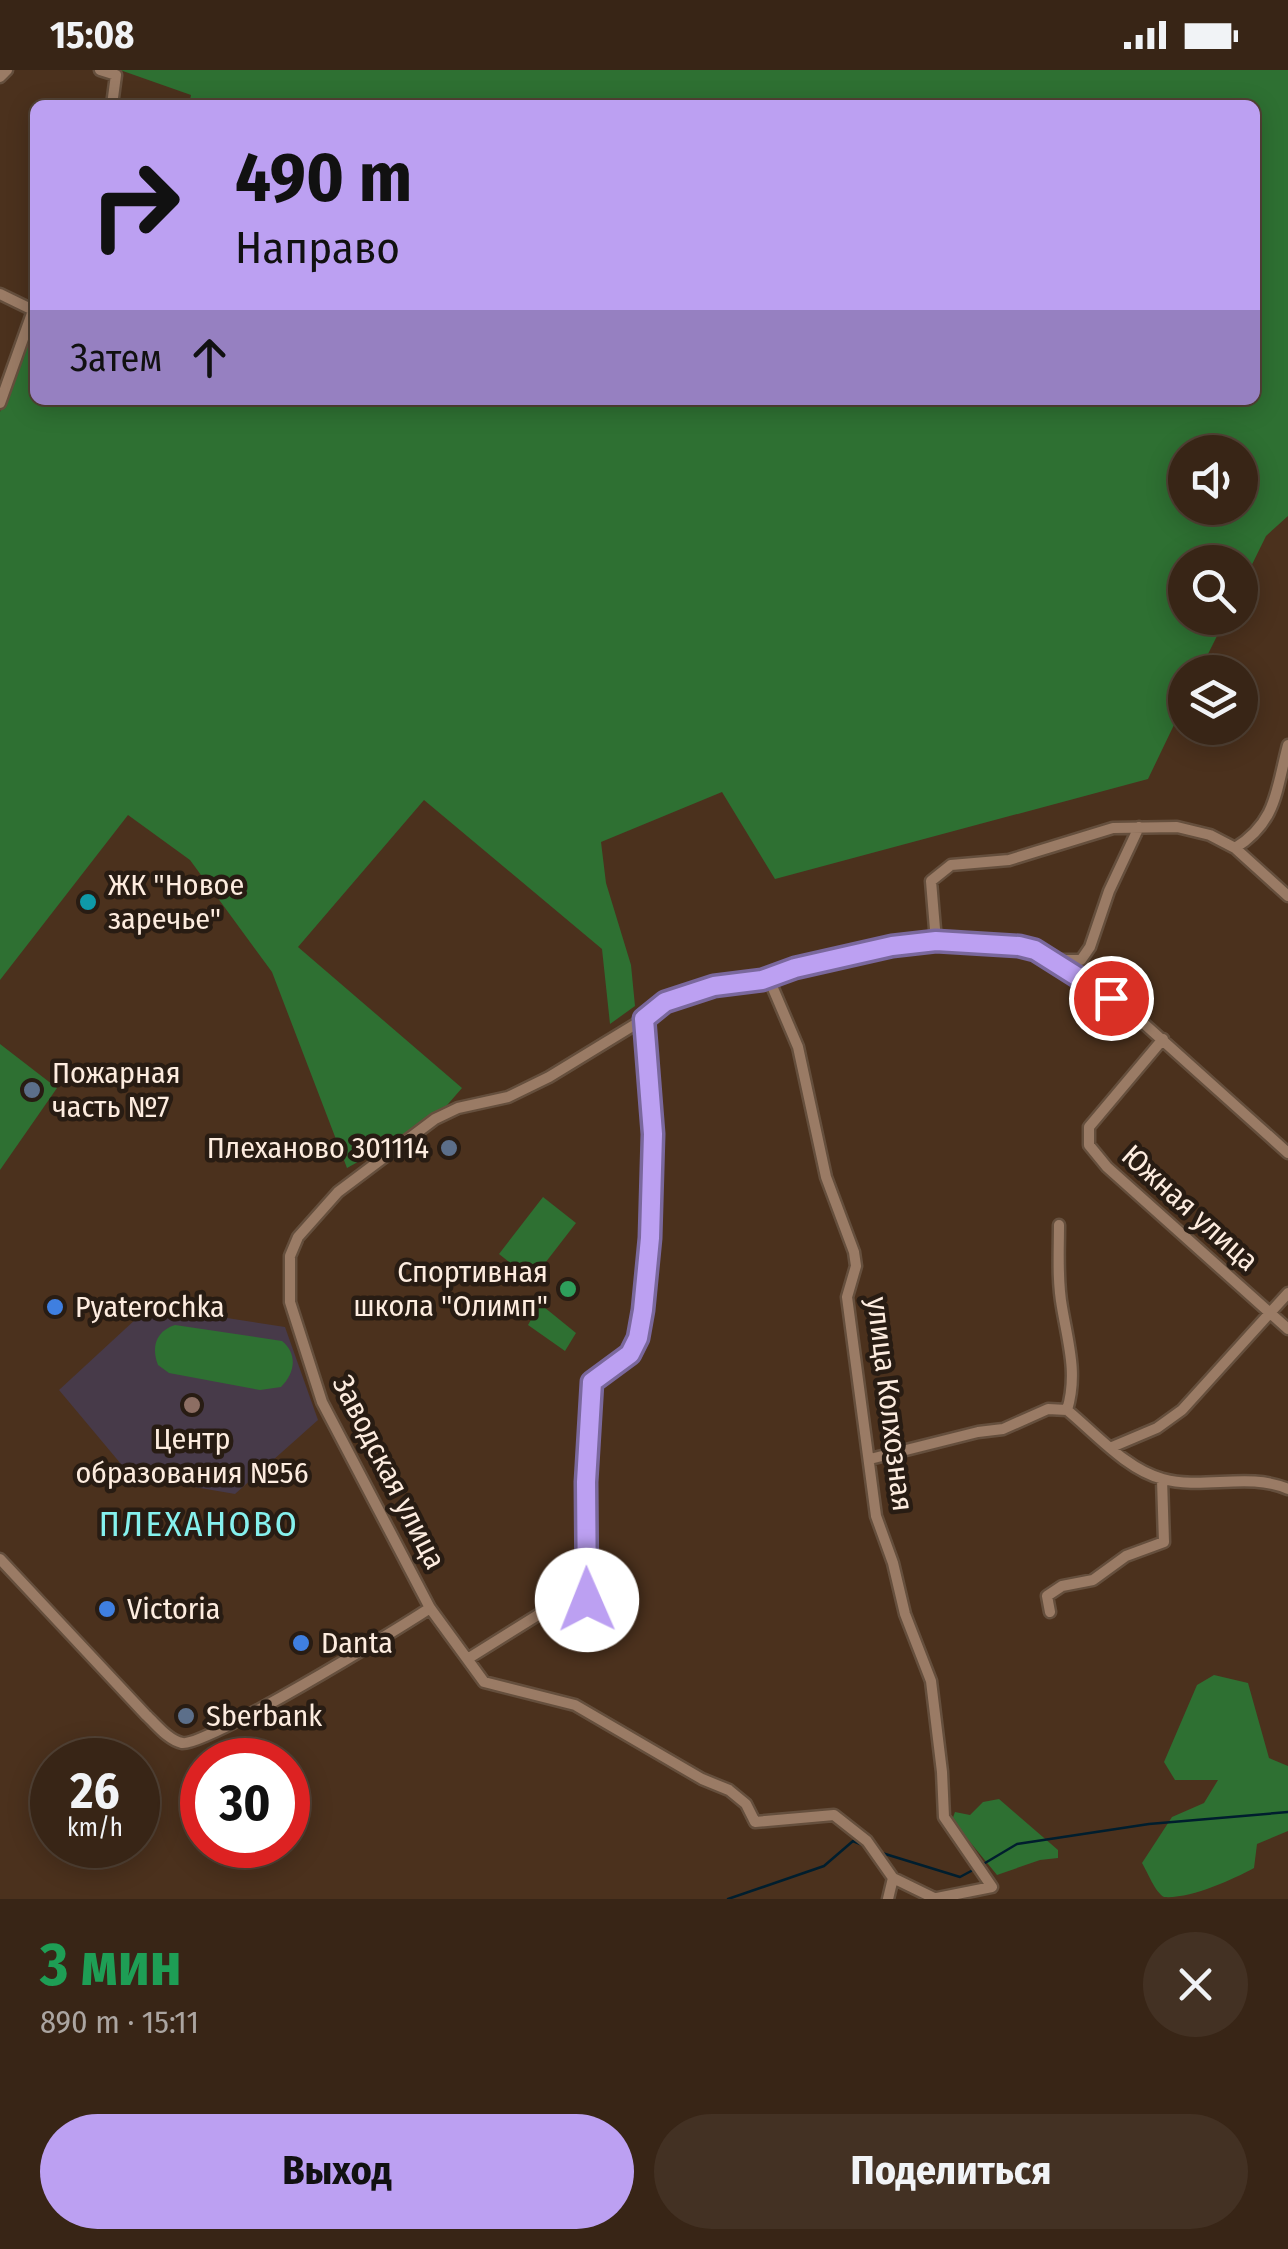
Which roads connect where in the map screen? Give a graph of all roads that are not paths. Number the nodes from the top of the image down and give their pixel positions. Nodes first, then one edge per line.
1 (8, 70) edge
2 (100, 70) edge
3 (0, 77) edge
4 (113, 100) edge
5 (0, 294) edge
6 (30, 306) edge
7 (30, 319) edge
8 (0, 403) edge
9 (1288, 745) edge
10 (1140, 828) junction
11 (1235, 848) junction
12 (1288, 896) edge
13 (936, 941) junction
14 (1052, 958) junction
15 (769, 978) junction
16 (644, 1019) junction
17 (1162, 1039) junction
18 (1288, 1153) edge
19 (1060, 1225) dead end
20 (1288, 1293) edge
21 (1270, 1313) junction
22 (1288, 1329) edge
23 (1067, 1410) junction
24 (1112, 1447) junction
25 (870, 1460) junction
26 (1162, 1479) junction
27 (1288, 1489) edge
28 (0, 1559) edge
29 (430, 1608) junction
30 (1050, 1612) dead end
31 (470, 1658) junction
32 (893, 1878) junction
33 (888, 1899) edge
34 (934, 1899) edge

1 - 3 street
2 - 4 street
5 - 6 street
7 - 8 street
9 - 11 street
10 - 11 street
10 - 13 street
10 - 14 street
11 - 12 street
13 - 14 street, Заводская улица
13 - 15 street, Заводская улица
14 - 17 street
15 - 16 street, Заводская улица
15 - 25 street, улица Колхозная
16 - 29 street, Заводская улица
16 - 31 street
17 - 18 street
17 - 21 street, Южная улица
19 - 23 street
20 - 21 street, Южная улица
21 - 22 street, Южная улица
21 - 24 street, Южная улица
23 - 24 street
23 - 25 street
24 - 26 street
25 - 34 street, улица Колхозная
26 - 27 street
26 - 30 street
28 - 29 street, Заводская улица
29 - 31 street, Заводская улица
31 - 32 street, Заводская улица
32 - 33 street
32 - 34 street

